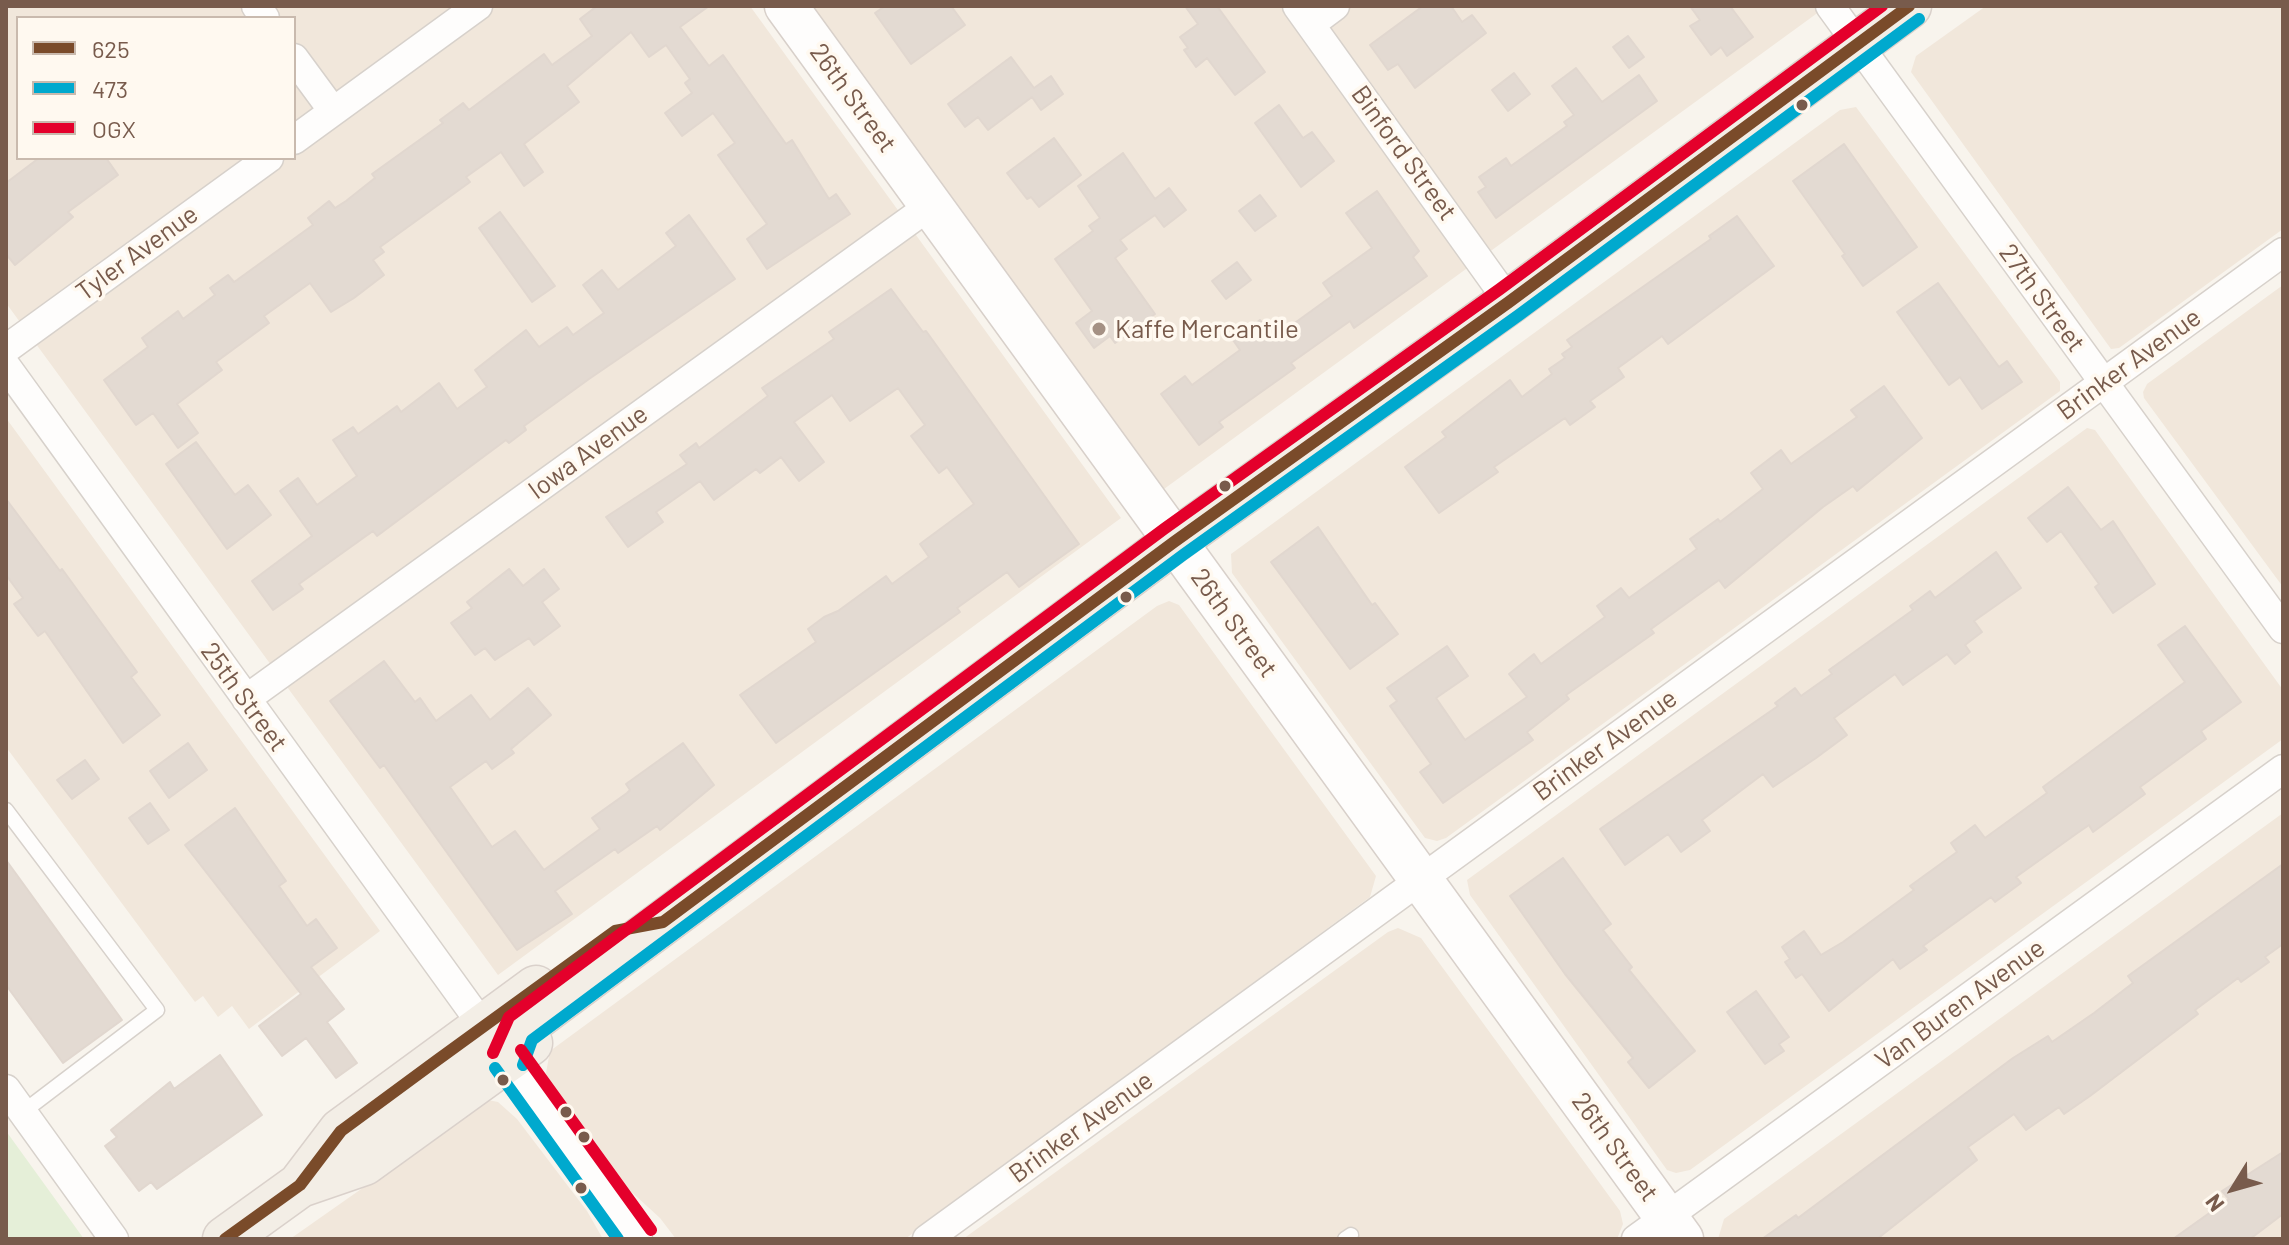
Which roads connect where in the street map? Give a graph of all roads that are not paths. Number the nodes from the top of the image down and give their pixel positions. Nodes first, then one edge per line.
1 (478, 6) edge
2 (786, 6) edge
3 (1335, 6) edge
4 (1830, 6) edge
5 (1909, 6) edge
6 (1304, 15) edge
7 (1858, 45) junction
8 (296, 61) edge
9 (333, 111) junction
10 (296, 139) edge
11 (266, 160) edge
12 (931, 205) junction
13 (2283, 252) edge
14 (1509, 302) junction
15 (6, 349) edge
16 (6, 366) edge
17 (2104, 382) junction
18 (1174, 542) junction
19 (2283, 629) edge
20 (246, 699) junction
21 (2283, 769) edge
22 (6, 810) edge
23 (1421, 880) junction
24 (496, 1043) junction
25 (6, 1089) edge
26 (23, 1112) junction
27 (1661, 1232) edge
28 (114, 1239) edge
29 (225, 1239) edge
30 (638, 1239) edge
31 (927, 1239) edge

1 - 9 street
2 - 12 street, 26th Street
3 - 6 street
4 - 7 street, 27th Street
5 - 7 main road
6 - 14 street, Binford Street
7 - 14 main road
7 - 17 street, 27th Street
8 - 9 street
9 - 10 street
11 - 15 street, Tyler Avenue
12 - 18 street, 26th Street
12 - 20 street, Iowa Avenue
13 - 17 street, Brinker Avenue
14 - 18 main road
16 - 20 street, 25th Street
17 - 19 street, 27th Street
17 - 23 street, Brinker Avenue
18 - 23 street, 26th Street
18 - 24 main road
20 - 24 street, 25th Street
21 - 27 street, Van Buren Avenue
22 - 26 lane
23 - 27 street, 26th Street
23 - 31 street, Brinker Avenue
24 - 29 main road
24 - 30 street, 25th Street
25 - 26 street
26 - 28 street

